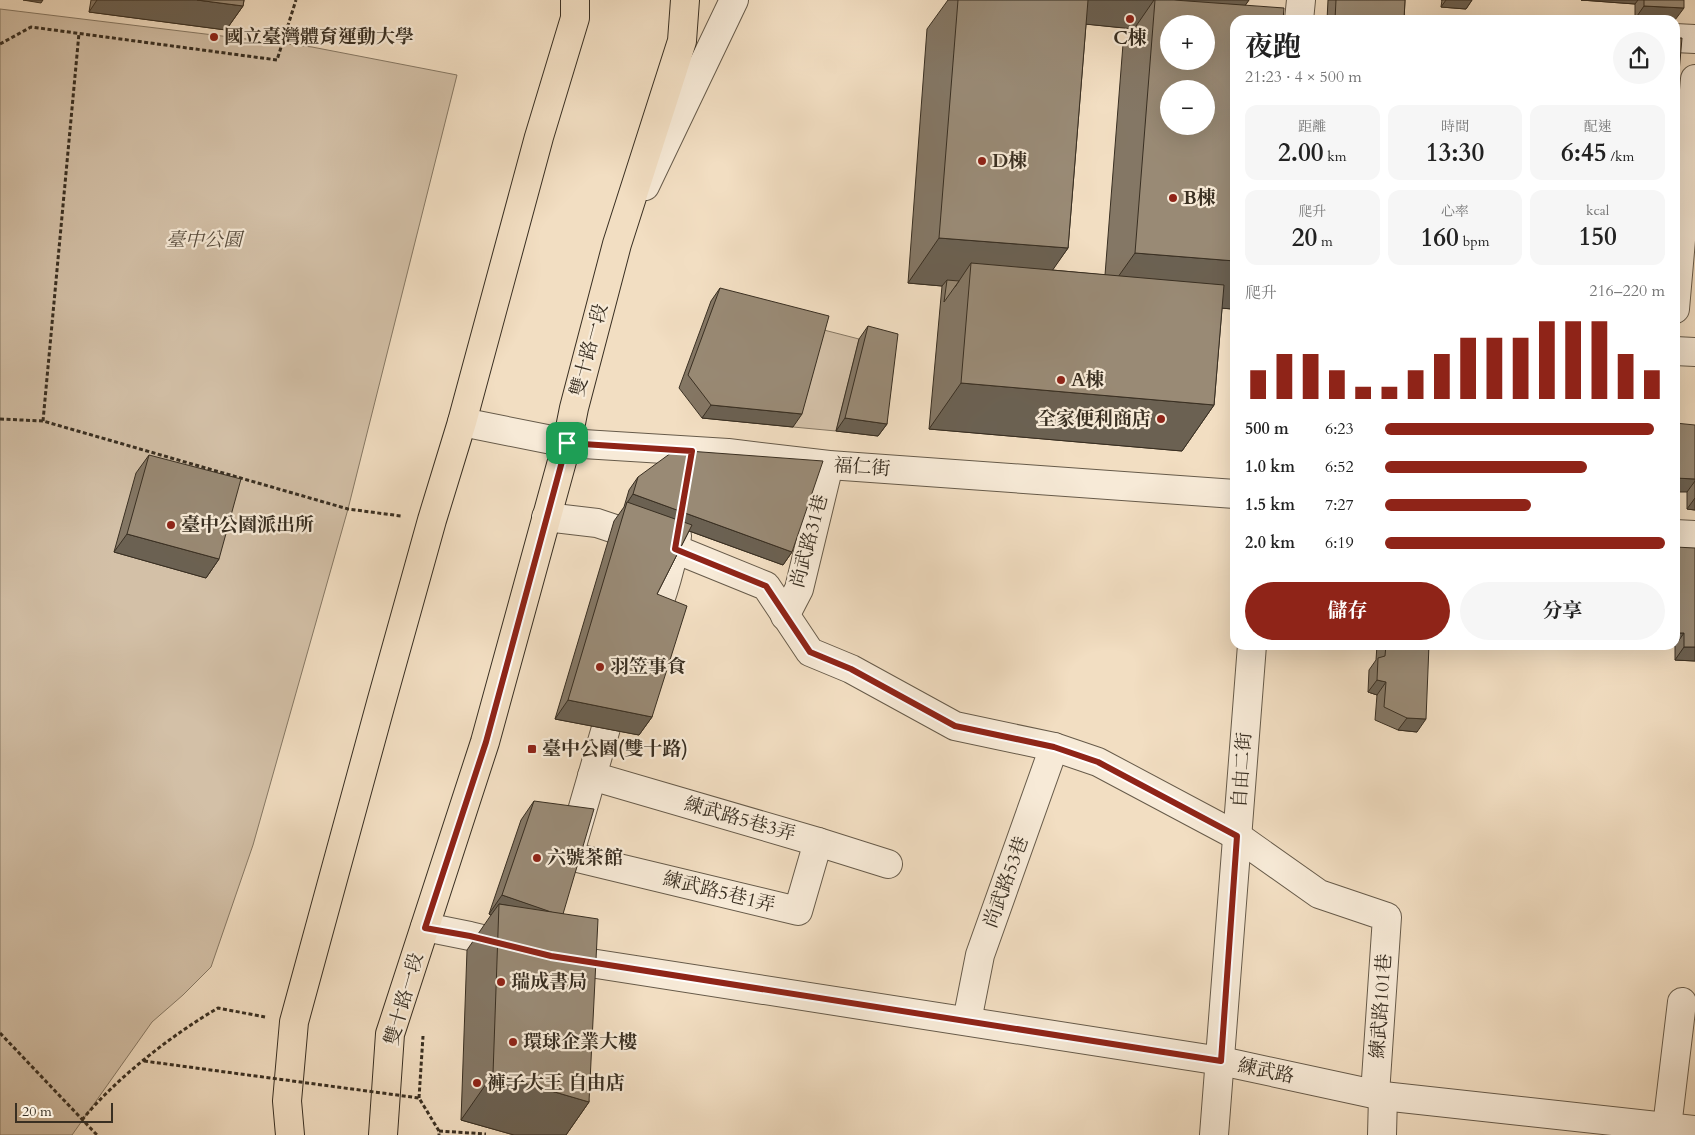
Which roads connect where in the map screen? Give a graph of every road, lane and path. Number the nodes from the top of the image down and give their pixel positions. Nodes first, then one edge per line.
1 (296, 0) edge
2 (575, 0) edge
3 (685, 0) edge
4 (734, 0) edge
5 (1301, 0) edge
6 (1300, 15) edge
7 (79, 33) dead end
8 (1680, 38) edge
9 (1695, 39) edge
10 (0, 44) edge
11 (1695, 79) edge
12 (617, 244) junction
13 (1680, 252) edge
14 (1680, 351) edge
15 (1695, 352) edge
16 (0, 419) edge
17 (43, 421) junction
18 (462, 422) junction
19 (567, 443) junction
20 (829, 465) junction
21 (1230, 494) edge
22 (682, 510) edge
23 (546, 517) junction
24 (432, 520) junction
25 (1680, 534) edge
26 (1695, 535) edge
27 (675, 549) junction
28 (785, 616) junction
29 (637, 648) edge
30 (1252, 650) edge
31 (626, 676) edge
32 (1054, 747) junction
33 (592, 776) junction
34 (1237, 836) junction
35 (818, 842) junction
36 (569, 856) junction
37 (888, 864) dead end
38 (564, 883) edge
39 (425, 928) junction
40 (1682, 1002) dead end
41 (967, 1021) junction
42 (294, 1022) junction
43 (0, 1033) edge
44 (423, 1036) dead end
45 (144, 1060) junction
46 (1221, 1061) junction
47 (1379, 1095) junction
48 (420, 1098) junction
49 (82, 1120) junction
50 (1518, 1123) edge
51 (1667, 1127) junction
52 (1695, 1130) edge
53 (439, 1133) edge
54 (486, 1134) dead end
55 (97, 1135) edge
56 (290, 1135) edge
57 (382, 1135) edge
58 (1214, 1135) edge
59 (1382, 1135) edge

1 - 10 path
2 - 18 main road
3 - 12 main road, 雙十路一段
4 - 12 street
5 - 6 street
7 - 17 path
8 - 9 street
11 - 13 street
12 - 19 main road, 雙十路一段
14 - 15 street
16 - 17 path
17 - 24 path
18 - 19 street, 福仁街
18 - 24 main road
19 - 20 street, 福仁街
19 - 23 main road, 雙十路一段
20 - 21 street, 福仁街
20 - 28 street, 尚武路31巷
22 - 27 street
23 - 27 street
23 - 39 main road, 雙十路一段
24 - 42 main road
25 - 26 street
27 - 28 street
27 - 29 street
28 - 32 street
30 - 34 street, 自由二街
31 - 33 street
32 - 34 street
32 - 41 street, 尚武路53巷
33 - 35 street, 練武路5巷3弄
33 - 36 street
34 - 46 street, 自由二街
34 - 47 street, 練武路101巷
35 - 36 street, 練武路5巷1弄
35 - 37 street, 練武路5巷3弄
36 - 38 street
39 - 41 street, 練武路
39 - 57 main road, 雙十路一段
40 - 51 street
41 - 46 street, 練武路
42 - 45 path
42 - 56 main road
43 - 49 path
44 - 48 path
45 - 48 path, bridge
45 - 49 path
46 - 47 street, 練武路
46 - 58 street, 自由二街
47 - 50 street, 練武路
47 - 59 street, 練武路101巷
48 - 53 path, bridge
49 - 55 path
50 - 51 street, 練武路
51 - 52 street, 練武路
53 - 54 path

